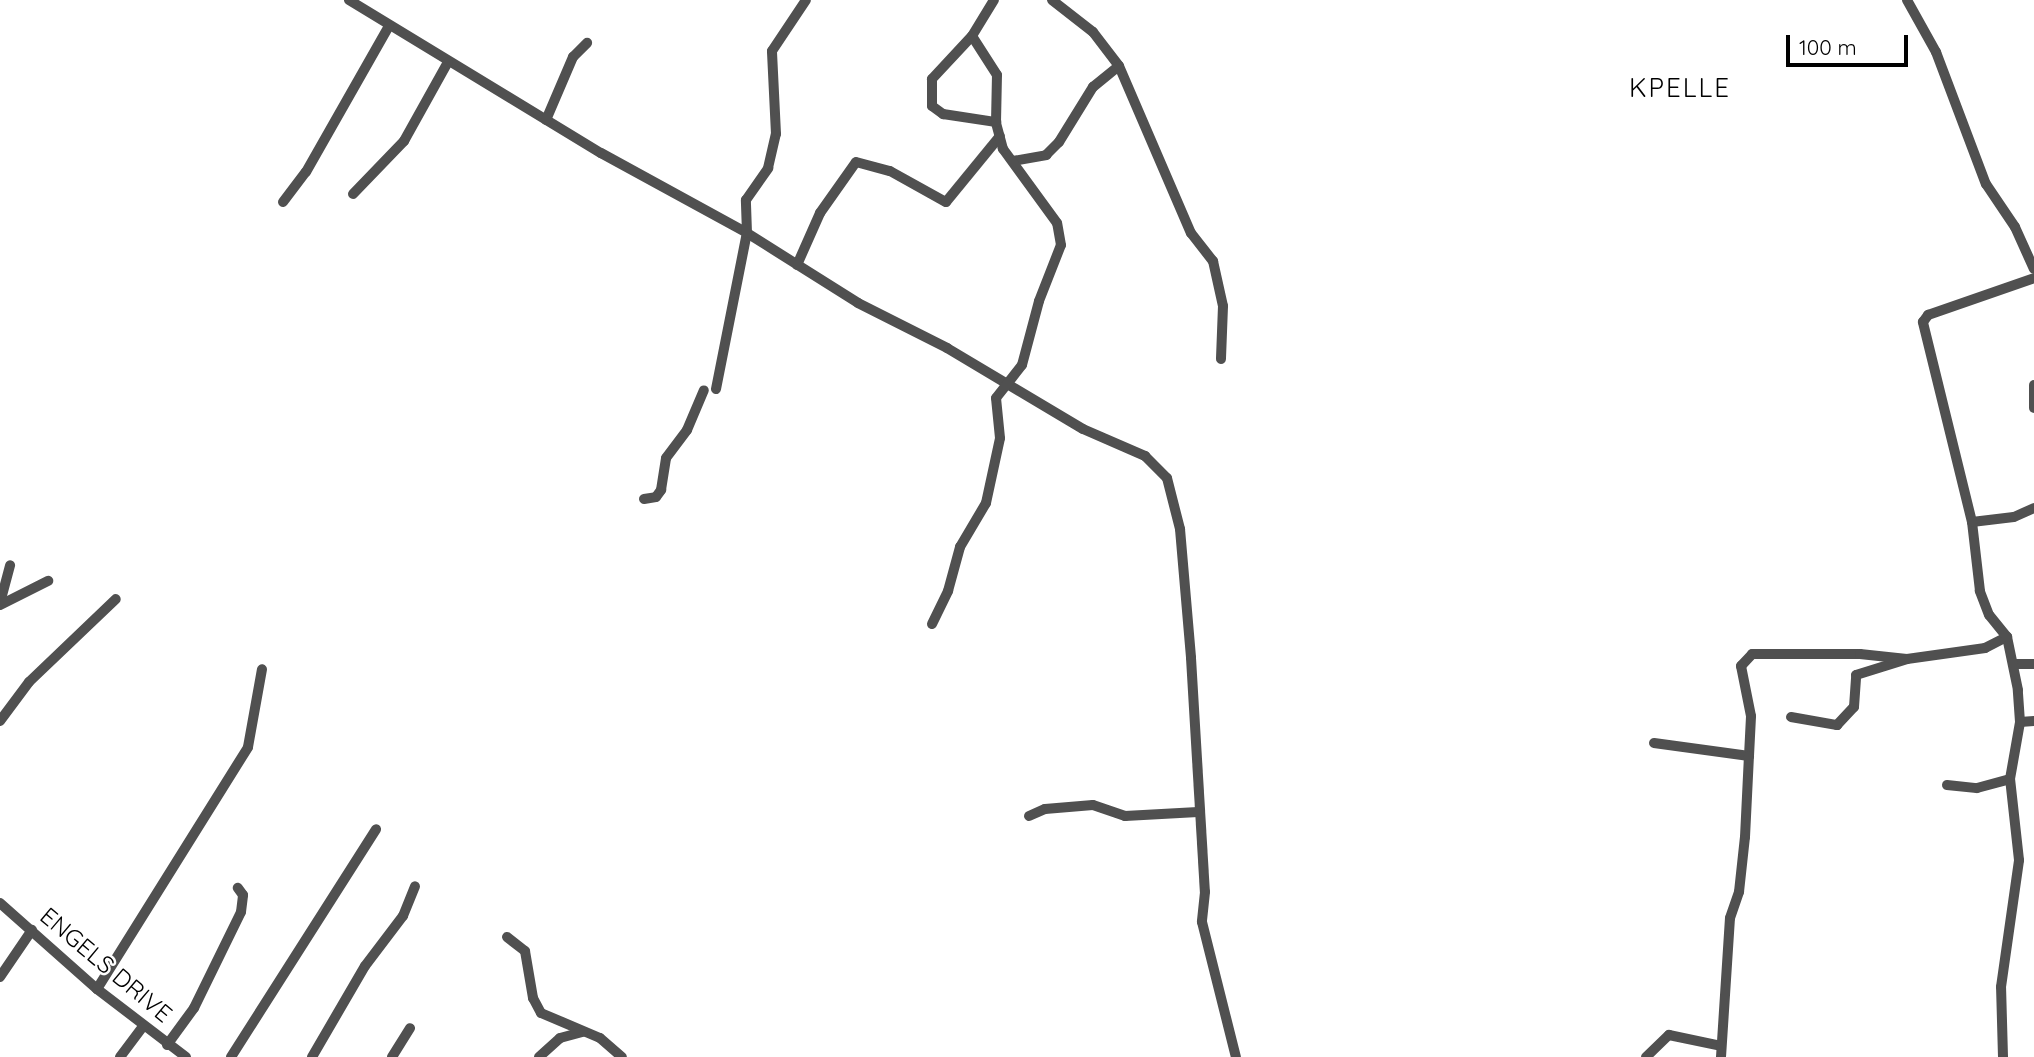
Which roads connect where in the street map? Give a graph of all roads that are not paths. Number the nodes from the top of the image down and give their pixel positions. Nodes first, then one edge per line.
1 (349, 0) edge
2 (806, 0) edge
3 (994, 0) edge
4 (1052, 0) edge
5 (1907, 0) edge
6 (389, 26) junction
7 (972, 36) junction
8 (587, 43) dead end
9 (448, 62) junction
10 (1119, 66) junction
11 (545, 120) junction
12 (996, 122) junction
13 (1000, 136) junction
14 (1013, 161) junction
15 (353, 194) dead end
16 (284, 202) dead end
17 (747, 233) junction
18 (797, 265) junction
19 (2034, 270) edge
20 (2034, 278) edge
21 (1221, 359) dead end
22 (1008, 384) junction
23 (2034, 386) edge
24 (716, 389) dead end
25 (704, 390) dead end
26 (2034, 408) edge
27 (644, 499) dead end
28 (2034, 508) edge
29 (1972, 522) junction
30 (10, 565) dead end
31 (48, 581) dead end
32 (116, 599) dead end
33 (0, 604) edge
34 (932, 624) dead end
35 (2007, 637) junction
36 (1907, 659) junction
37 (2015, 664) junction
38 (2034, 664) edge
39 (262, 669) dead end
40 (1791, 717) dead end
41 (0, 721) edge
42 (2021, 722) junction
43 (2034, 722) edge
44 (1654, 743) dead end
45 (1749, 756) junction
46 (2010, 779) junction
47 (1947, 785) dead end
48 (1198, 812) junction
49 (1029, 816) dead end
50 (376, 829) dead end
51 (415, 886) dead end
52 (238, 888) dead end
53 (0, 904) edge
54 (32, 930) junction
55 (507, 937) dead end
56 (0, 977) edge
57 (97, 989) junction
58 (143, 1026) junction
59 (410, 1028) dead end
60 (583, 1032) junction
61 (167, 1045) junction
62 (1721, 1052) edge
63 (2002, 1056) edge
64 (120, 1057) edge
65 (186, 1057) edge
66 (230, 1057) edge
67 (312, 1057) edge
68 (392, 1057) edge
69 (539, 1057) edge
70 (622, 1057) edge
71 (1236, 1057) edge
72 (1646, 1057) edge

1 - 6 street
2 - 17 street
3 - 7 street
4 - 10 street
5 - 19 street
6 - 9 street
6 - 16 street
7 - 12 street
7 - 12 street
8 - 11 street
9 - 11 street
9 - 15 street
10 - 14 street
10 - 21 street
11 - 17 street
12 - 13 street
13 - 14 street
13 - 18 street
14 - 22 street
17 - 18 street
17 - 24 street
18 - 22 street
20 - 29 street
22 - 34 street
22 - 48 street
23 - 26 street
25 - 27 street
28 - 29 street
29 - 35 street
30 - 33 street
31 - 33 street
32 - 41 street
35 - 36 street
35 - 37 street
36 - 40 street
36 - 45 street
37 - 38 street
37 - 42 street
39 - 57 street
42 - 43 street
42 - 46 street
44 - 45 street
45 - 62 street
46 - 47 street
46 - 63 street
48 - 49 street
48 - 71 street
50 - 66 street
51 - 67 street
52 - 61 street
53 - 54 street, ENGELS DRIVE
54 - 56 street
54 - 57 street, ENGELS DRIVE
55 - 60 street
57 - 58 street, ENGELS DRIVE
58 - 61 street, ENGELS DRIVE
58 - 64 street
59 - 68 street
60 - 69 street
60 - 70 street
61 - 65 street, ENGELS DRIVE
62 - 72 street

